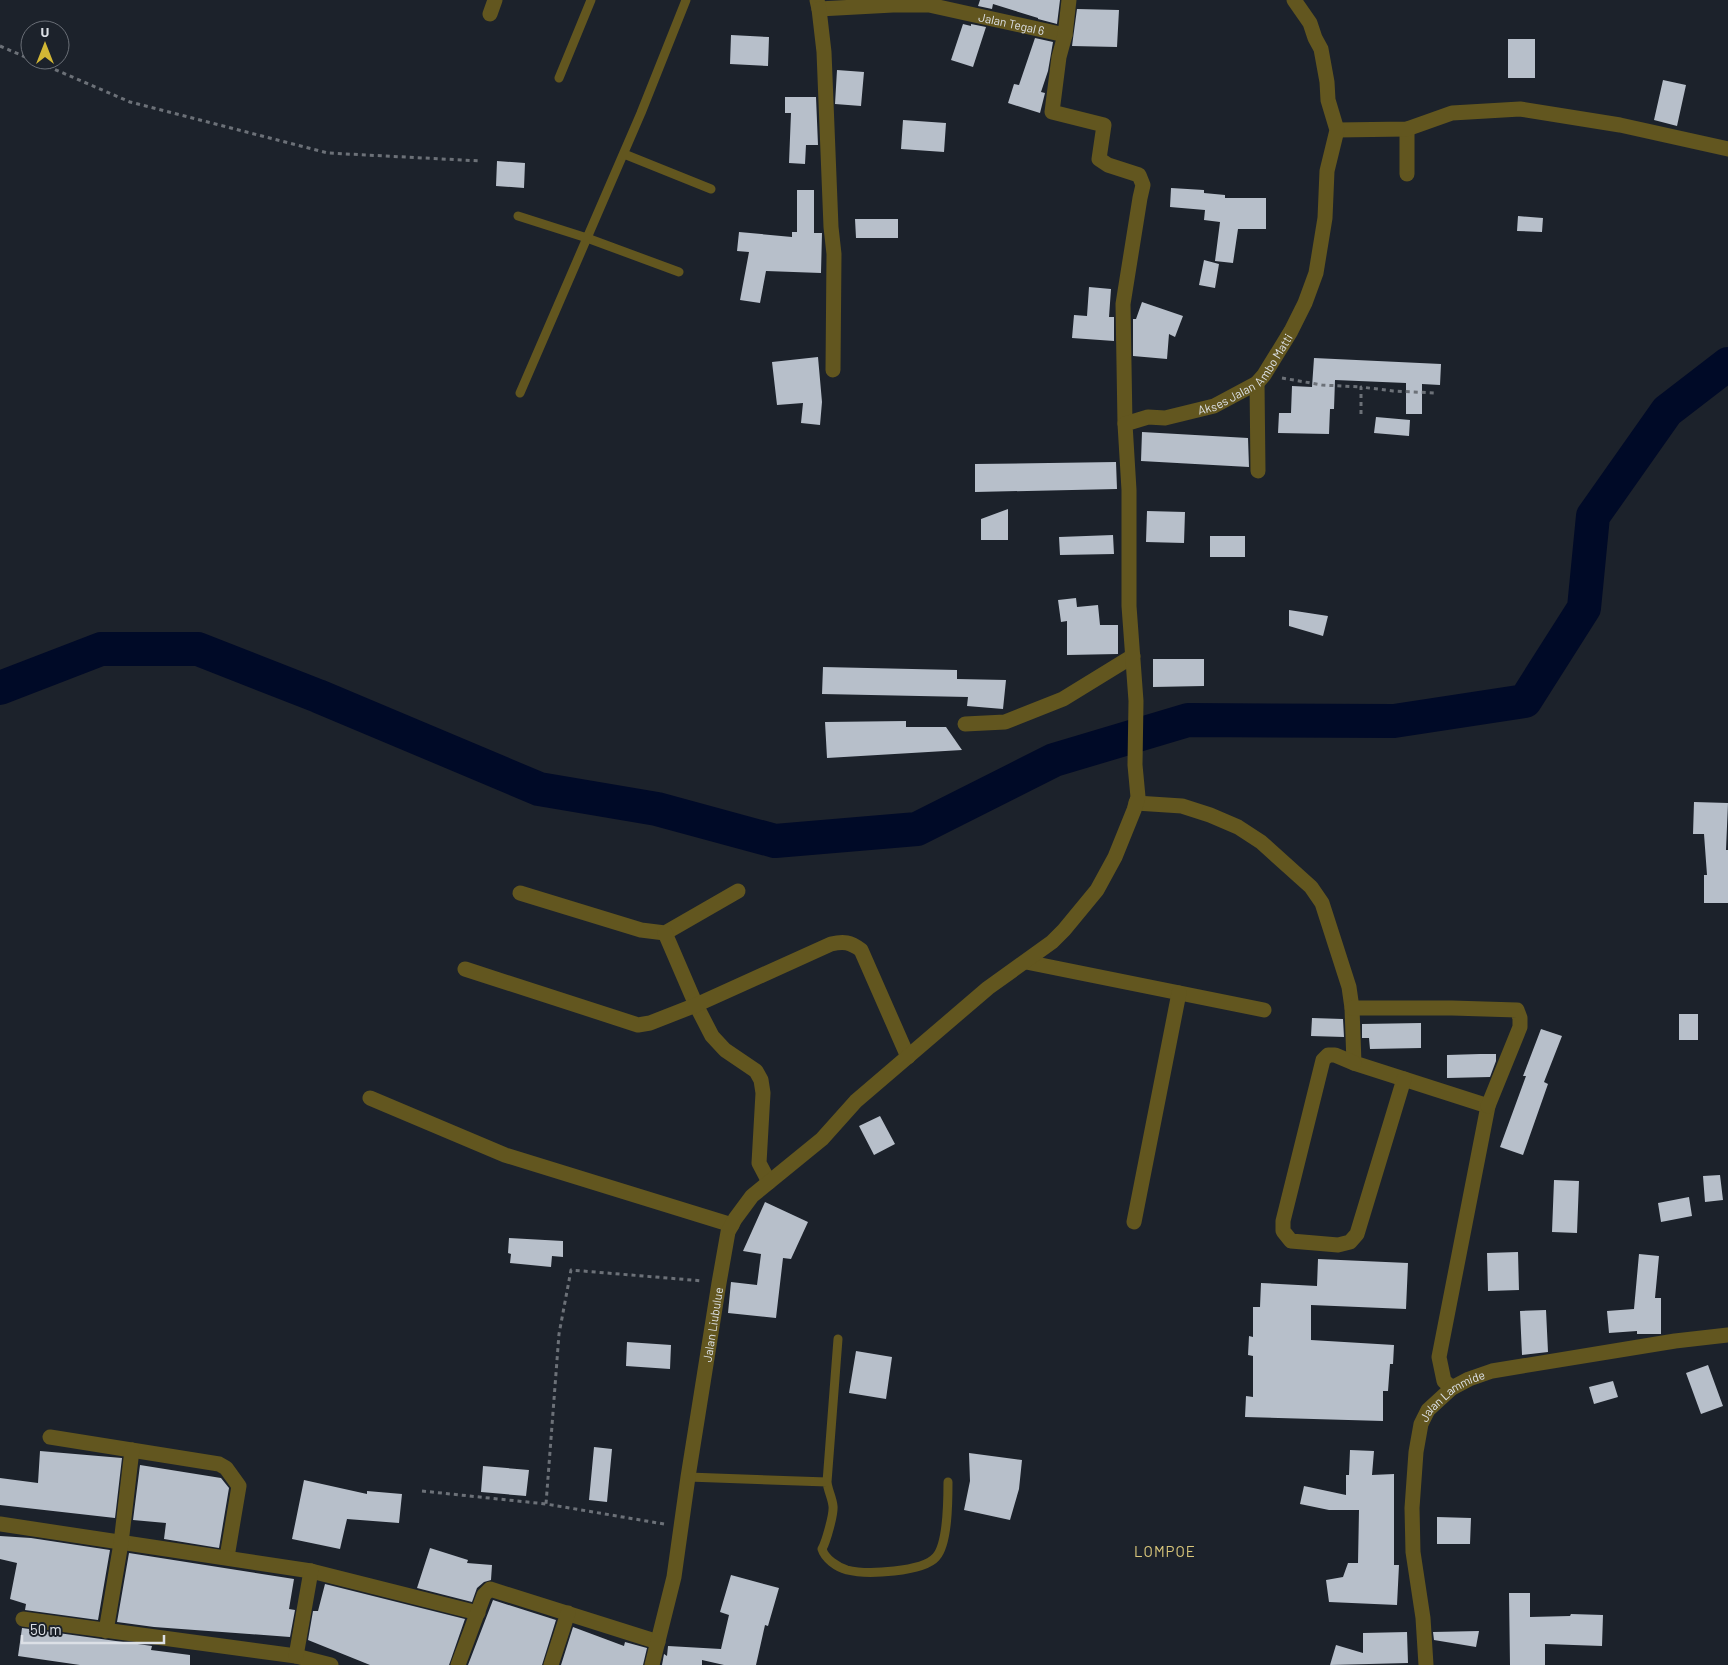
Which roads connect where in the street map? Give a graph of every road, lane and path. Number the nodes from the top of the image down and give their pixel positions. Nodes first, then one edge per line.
1 (495, 0) edge
2 (591, 0) edge
3 (686, 0) edge
4 (1069, 0) edge
5 (1294, 0) edge
6 (818, 5) edge
7 (490, 14) dead end
8 (1065, 35) junction
9 (0, 46) edge
10 (20, 54) edge
11 (56, 70) edge
12 (559, 78) dead end
13 (1408, 129) junction
14 (1336, 130) junction
15 (1728, 149) edge
16 (624, 154) junction
17 (481, 161) dead end
18 (1408, 174) dead end
19 (711, 190) dead end
20 (518, 216) dead end
21 (587, 238) junction
22 (679, 272) dead end
23 (833, 370) dead end
24 (1260, 379) junction
25 (1361, 387) junction
26 (520, 393) dead end
27 (1436, 393) dead end
28 (1361, 414) dead end
29 (1125, 424) junction
30 (1258, 471) dead end
31 (1133, 656) junction
32 (965, 724) dead end
33 (1136, 803) junction
34 (738, 891) dead end
35 (520, 893) dead end
36 (665, 933) junction
37 (1026, 962) junction
38 (465, 969) dead end
39 (1179, 993) junction
40 (696, 1005) junction
41 (1352, 1008) junction
42 (1264, 1010) dead end
43 (908, 1057) junction
44 (1354, 1063) junction
45 (1404, 1079) junction
46 (370, 1098) dead end
47 (1488, 1106) junction
48 (769, 1182) junction
49 (1134, 1222) dead end
50 (732, 1225) junction
51 (719, 1283) junction
52 (1728, 1336) edge
53 (838, 1339) dead end
54 (1452, 1388) junction
55 (50, 1437) dead end
56 (132, 1450) junction
57 (688, 1477) junction
58 (827, 1482) junction
59 (948, 1482) dead end
60 (422, 1491) dead end
61 (546, 1504) junction
62 (0, 1524) edge
63 (682, 1526) junction
64 (121, 1543) junction
65 (227, 1557) junction
66 (311, 1571) junction
67 (478, 1613) junction
68 (568, 1613) junction
69 (23, 1619) dead end
70 (106, 1631) junction
71 (658, 1642) junction
72 (296, 1656) junction
73 (331, 1665) edge
74 (458, 1665) edge
75 (551, 1665) edge
76 (652, 1665) edge
77 (1426, 1665) edge

1 - 7 street
2 - 12 lane
3 - 16 lane
4 - 8 street
5 - 14 street, Akses Jalan Ambo Matti
6 - 8 street, Jalan Tegal 6
6 - 23 street
8 - 29 street
9 - 10 path
11 - 17 path
13 - 14 street
13 - 15 street
13 - 18 street
14 - 24 street, Akses Jalan Ambo Matti
16 - 19 lane
16 - 21 lane
20 - 21 lane
21 - 22 lane
21 - 26 lane
24 - 25 path
24 - 29 street, Akses Jalan Ambo Matti
24 - 30 street
25 - 27 path
25 - 28 path
29 - 31 street
31 - 32 street
31 - 33 street
33 - 37 street, Jalan Liubulue
33 - 41 street
34 - 36 street
35 - 36 street
36 - 40 street
37 - 39 street
37 - 43 street, Jalan Liubulue
38 - 40 street
39 - 42 street
39 - 49 street
40 - 43 street
40 - 48 street
41 - 44 street
41 - 47 street
43 - 48 street, Jalan Liubulue
44 - 45 street
44 - 45 street
45 - 47 street
46 - 50 street
47 - 54 street
48 - 50 street, Jalan Liubulue
50 - 51 street, Jalan Liubulue
51 - 57 street, Jalan Liubulue
51 - 61 path
52 - 54 street, Jalan Lammide
53 - 58 lane
54 - 77 street, Jalan Lammide
55 - 56 street
56 - 64 street
56 - 65 street
57 - 58 lane
57 - 63 street, Jalan Liubulue
58 - 59 lane
60 - 61 path
61 - 63 path
62 - 64 street
63 - 71 street, Jalan Liubulue
64 - 65 street
64 - 70 street
65 - 66 street
66 - 67 street
66 - 72 street
67 - 68 street
67 - 74 street
68 - 71 street
68 - 75 street
69 - 70 street
70 - 72 street
71 - 76 street, Jalan Liubulue
72 - 73 street

